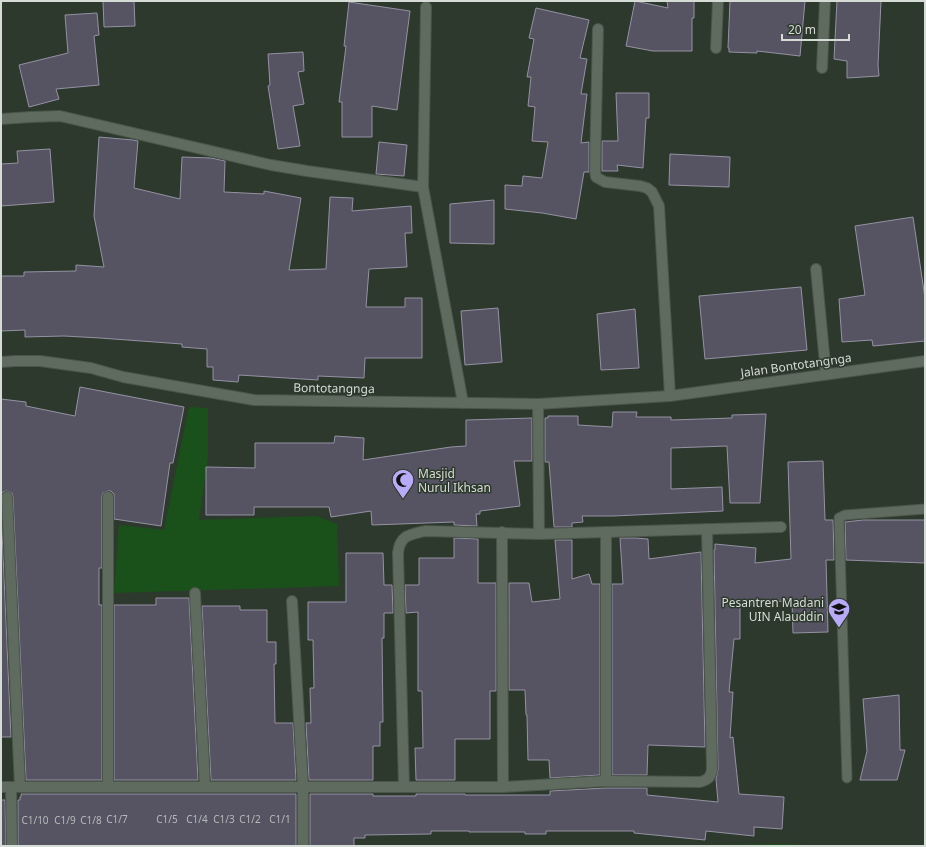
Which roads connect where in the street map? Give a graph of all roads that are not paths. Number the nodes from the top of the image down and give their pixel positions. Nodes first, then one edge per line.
1 (718, 1) edge
2 (826, 1) edge
3 (426, 7) dead end
4 (598, 30) dead end
5 (716, 48) dead end
6 (822, 68) dead end
7 (1, 119) edge
8 (423, 187) junction
9 (816, 270) dead end
10 (1, 362) edge
11 (925, 362) edge
12 (826, 374) junction
13 (670, 396) junction
14 (463, 403) junction
15 (538, 404) junction
16 (7, 497) dead end
17 (108, 497) dead end
18 (925, 509) edge
19 (781, 527) dead end
20 (707, 529) junction
21 (502, 532) junction
22 (606, 532) junction
23 (539, 534) junction
24 (195, 594) dead end
25 (292, 601) dead end
26 (847, 778) dead end
27 (606, 780) junction
28 (11, 787) edge
29 (108, 787) junction
30 (205, 787) junction
31 (303, 787) junction
32 (404, 787) junction
33 (502, 787) junction
34 (12, 846) edge
35 (303, 846) edge

1 - 5 street
2 - 6 street
3 - 8 street
4 - 13 street
7 - 8 street
8 - 14 street
9 - 12 street
10 - 14 street, Bontotangnga
11 - 12 street, Jalan Bontotangnga
12 - 13 street, Jalan Bontotangnga
13 - 15 street, Bontotangnga
14 - 15 street, Bontotangnga
15 - 23 street
16 - 28 street
17 - 29 street
18 - 26 lane
19 - 20 street
20 - 22 street
20 - 27 street
21 - 23 street
21 - 32 street
21 - 33 street
22 - 23 street
22 - 27 street
24 - 30 street
25 - 31 street
27 - 33 street
28 - 29 street
28 - 34 street
29 - 30 street
30 - 31 street
31 - 32 street
31 - 35 street
32 - 33 street

